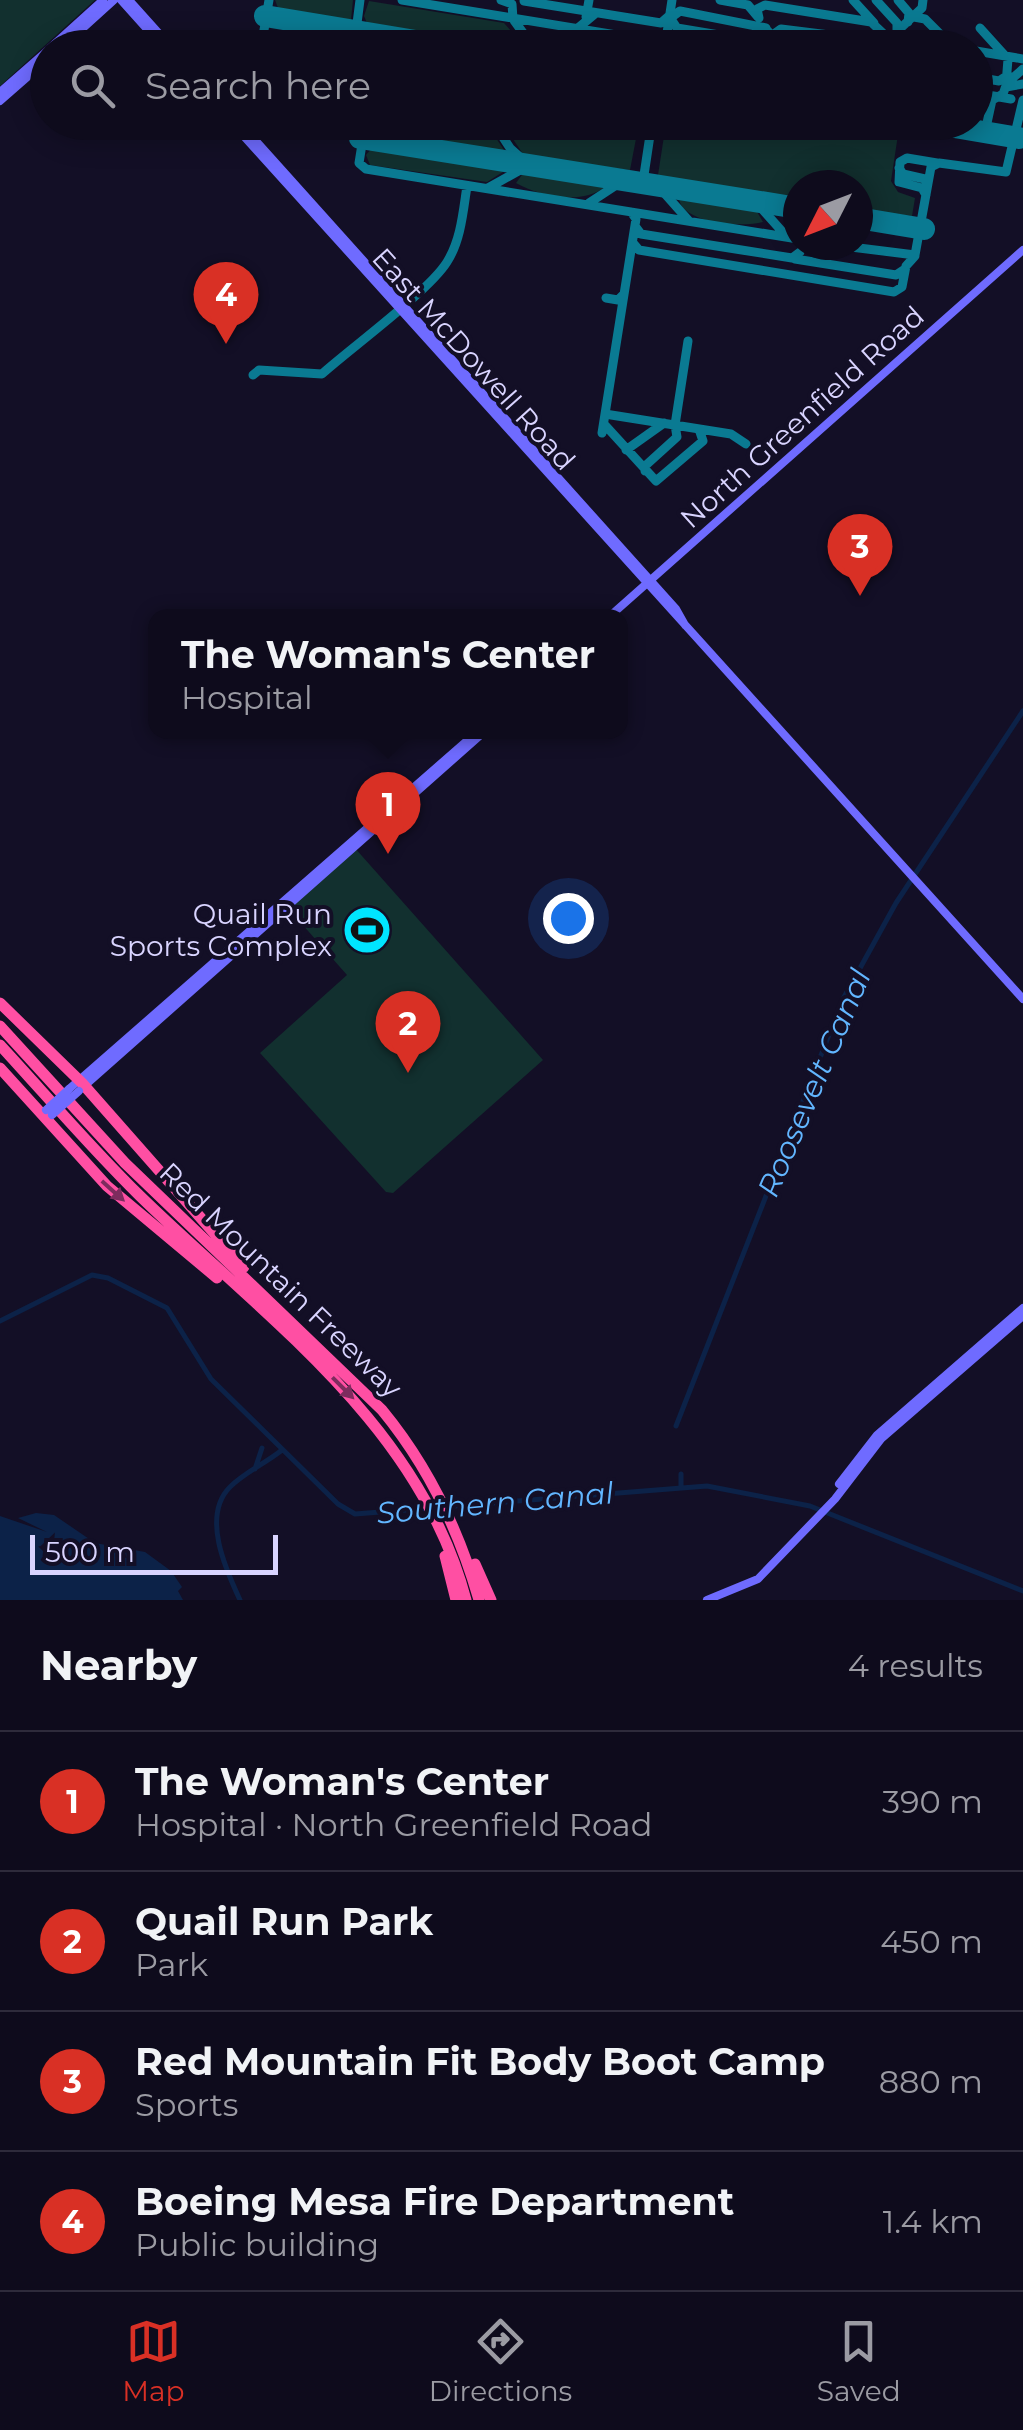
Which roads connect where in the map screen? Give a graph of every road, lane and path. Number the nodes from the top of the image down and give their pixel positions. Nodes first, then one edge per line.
1 (104, 0) edge
2 (118, 0) edge
3 (129, 0) edge
4 (70, 30) edge
5 (82, 30) edge
6 (147, 30) edge
7 (156, 30) edge
8 (30, 66) edge
9 (30, 75) edge
10 (0, 92) edge
11 (0, 101) edge
12 (247, 140) edge
13 (255, 140) edge
14 (1023, 250) edge
15 (548, 470) junction
16 (649, 583) junction
17 (618, 609) edge
18 (472, 739) edge
19 (473, 739) edge
20 (1023, 1000) edge
21 (0, 1004) edge
22 (0, 1026) edge
23 (0, 1044) edge
24 (0, 1068) edge
25 (79, 1085) junction
26 (45, 1116) junction
27 (1023, 1312) edge
28 (272, 1320) junction
29 (326, 1353) junction
30 (450, 1516) junction
31 (446, 1535) junction
32 (456, 1600) edge
33 (466, 1600) edge
34 (479, 1600) edge
35 (491, 1600) edge
36 (707, 1600) edge

1 - 4 main road
2 - 5 main road
2 - 6 main road
3 - 7 main road
8 - 10 main road
9 - 11 main road
12 - 15 main road, East McDowell Road
13 - 15 main road, East McDowell Road
14 - 16 main road, North Greenfield Road
15 - 16 main road, East McDowell Road
16 - 17 main road, North Greenfield Road
16 - 20 main road, East McDowell Road
18 - 25 main road
19 - 25 main road
21 - 25 highway
22 - 29 highway, Red Mountain Freeway
23 - 28 highway, Red Mountain Freeway
24 - 26 highway
25 - 26 main road, bridge
25 - 29 highway
26 -> 28 highway
27 - 36 main road
28 -> 31 highway, Red Mountain Freeway
29 - 30 highway, Red Mountain Freeway
30 - 31 highway, Red Mountain Freeway
30 - 35 highway
31 - 32 highway
31 - 33 highway, Red Mountain Freeway
31 - 34 highway, Red Mountain Freeway

